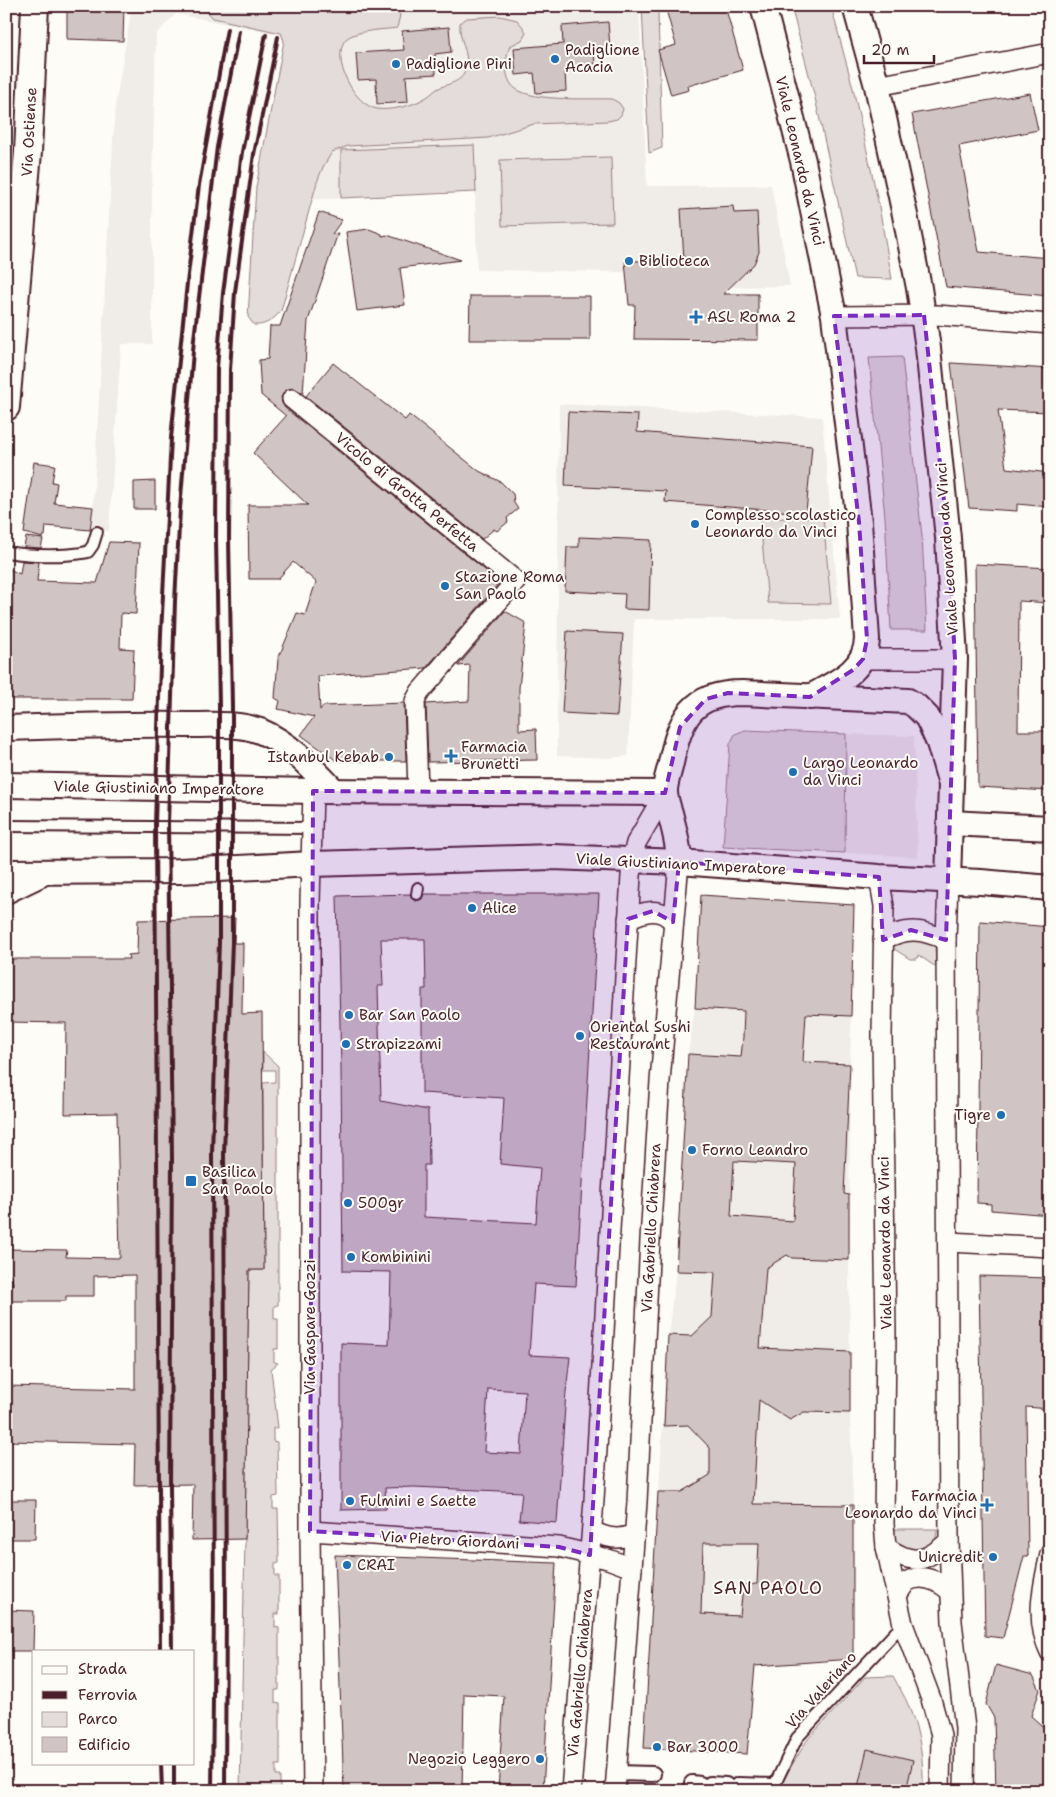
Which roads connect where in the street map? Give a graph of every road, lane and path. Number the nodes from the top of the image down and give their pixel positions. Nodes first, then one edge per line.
1 (35, 6) edge
2 (763, 6) edge
3 (855, 6) edge
4 (1050, 53) edge
5 (877, 86) junction
6 (924, 314) junction
7 (834, 316) junction
8 (1050, 324) edge
9 (292, 399) dead end
10 (6, 407) edge
11 (97, 532) dead end
12 (6, 552) edge
13 (955, 658) junction
14 (863, 659) junction
15 (810, 697) junction
16 (6, 728) edge
17 (951, 784) junction
18 (6, 785) edge
19 (323, 791) junction
20 (418, 791) junction
21 (665, 793) junction
22 (950, 824) junction
23 (6, 826) edge
24 (312, 828) junction
25 (1050, 828) edge
26 (632, 859) junction
27 (679, 862) junction
28 (312, 864) junction
29 (6, 872) edge
30 (46, 872) junction
31 (879, 878) junction
32 (948, 881) junction
33 (1050, 888) edge
34 (6, 891) edge
35 (628, 919) junction
36 (673, 922) junction
37 (883, 940) junction
38 (946, 940) junction
39 (948, 1242) junction
40 (1050, 1246) edge
41 (6, 1279) edge
42 (6, 1284) edge
43 (310, 1531) junction
44 (592, 1531) junction
45 (634, 1534) junction
46 (949, 1541) junction
47 (886, 1546) junction
48 (1050, 1554) edge
49 (590, 1555) junction
50 (632, 1568) junction
51 (950, 1591) junction
52 (897, 1595) junction
53 (903, 1624) junction
54 (1050, 1652) edge
55 (652, 1774) dead end
56 (616, 1782) edge
57 (701, 1784) dead end
58 (774, 1788) edge
59 (313, 1791) edge
60 (571, 1791) edge
61 (940, 1791) edge
62 (964, 1791) edge

1 - 10 main road, Via Ostiense
2 - 7 street, Viale Leonardo da Vinci
3 - 5 street, Viale Leonardo da Vinci
4 - 5 street
5 - 6 street, Viale Leonardo da Vinci
6 - 7 street
6 - 8 street
6 - 13 street, Viale Leonardo da Vinci
7 - 14 street, Viale Leonardo da Vinci
9 - 20 street, Vicolo di Grotta Perfetta
11 - 12 lane
13 - 14 street
13 - 17 street, Viale Leonardo da Vinci
14 - 15 street
15 - 17 street
15 - 21 street
16 - 19 street
17 - 22 street
18 - 19 street, Viale Giustiniano Imperatore
19 - 20 street, Viale Giustiniano Imperatore
19 - 24 street
20 - 21 street, Viale Giustiniano Imperatore
21 - 26 street
21 - 27 street
22 - 25 street
22 - 32 street
23 - 24 lane
24 - 28 street
26 - 27 street, Viale Giustiniano Imperatore
26 - 28 street, Viale Giustiniano Imperatore
26 - 35 street, Via Gabriello Chiabrera
27 - 31 street, Viale Giustiniano Imperatore
27 - 36 street, Via Gabriello Chiabrera
28 - 30 street, Viale Giustiniano Imperatore
28 - 43 street, Via Gaspare Gozzi
29 - 30 street, Viale Giustiniano Imperatore
30 - 34 street
31 - 32 street, Viale Giustiniano Imperatore
31 - 37 street, Viale Leonardo da Vinci
32 - 33 street, Viale Giustiniano Imperatore
32 - 38 street
35 - 36 street
35 - 44 street, Via Gabriello Chiabrera
36 - 45 street, Via Gabriello Chiabrera
37 - 38 street
37 - 47 street, Viale Leonardo da Vinci
38 - 39 street
39 - 40 street
39 - 46 street
41 - 42 lane
43 - 49 street, Via Pietro Giordani
43 - 59 street, Via Gaspare Gozzi
44 - 45 street
44 - 49 street, Via Gabriello Chiabrera
45 - 50 street, Via Gabriello Chiabrera
46 - 47 street
46 - 51 street
47 - 52 street, Viale Leonardo da Vinci
48 - 54 street
49 - 50 street
49 - 60 street, Via Gabriello Chiabrera
50 - 56 street, Via Gabriello Chiabrera
51 - 52 street
51 - 62 street
52 - 53 street, Viale Leonardo da Vinci
53 - 58 lane, Via Valeriano
53 - 61 street, Viale Leonardo da Vinci
55 - 56 street
57 - 58 street, Via Valeriano

